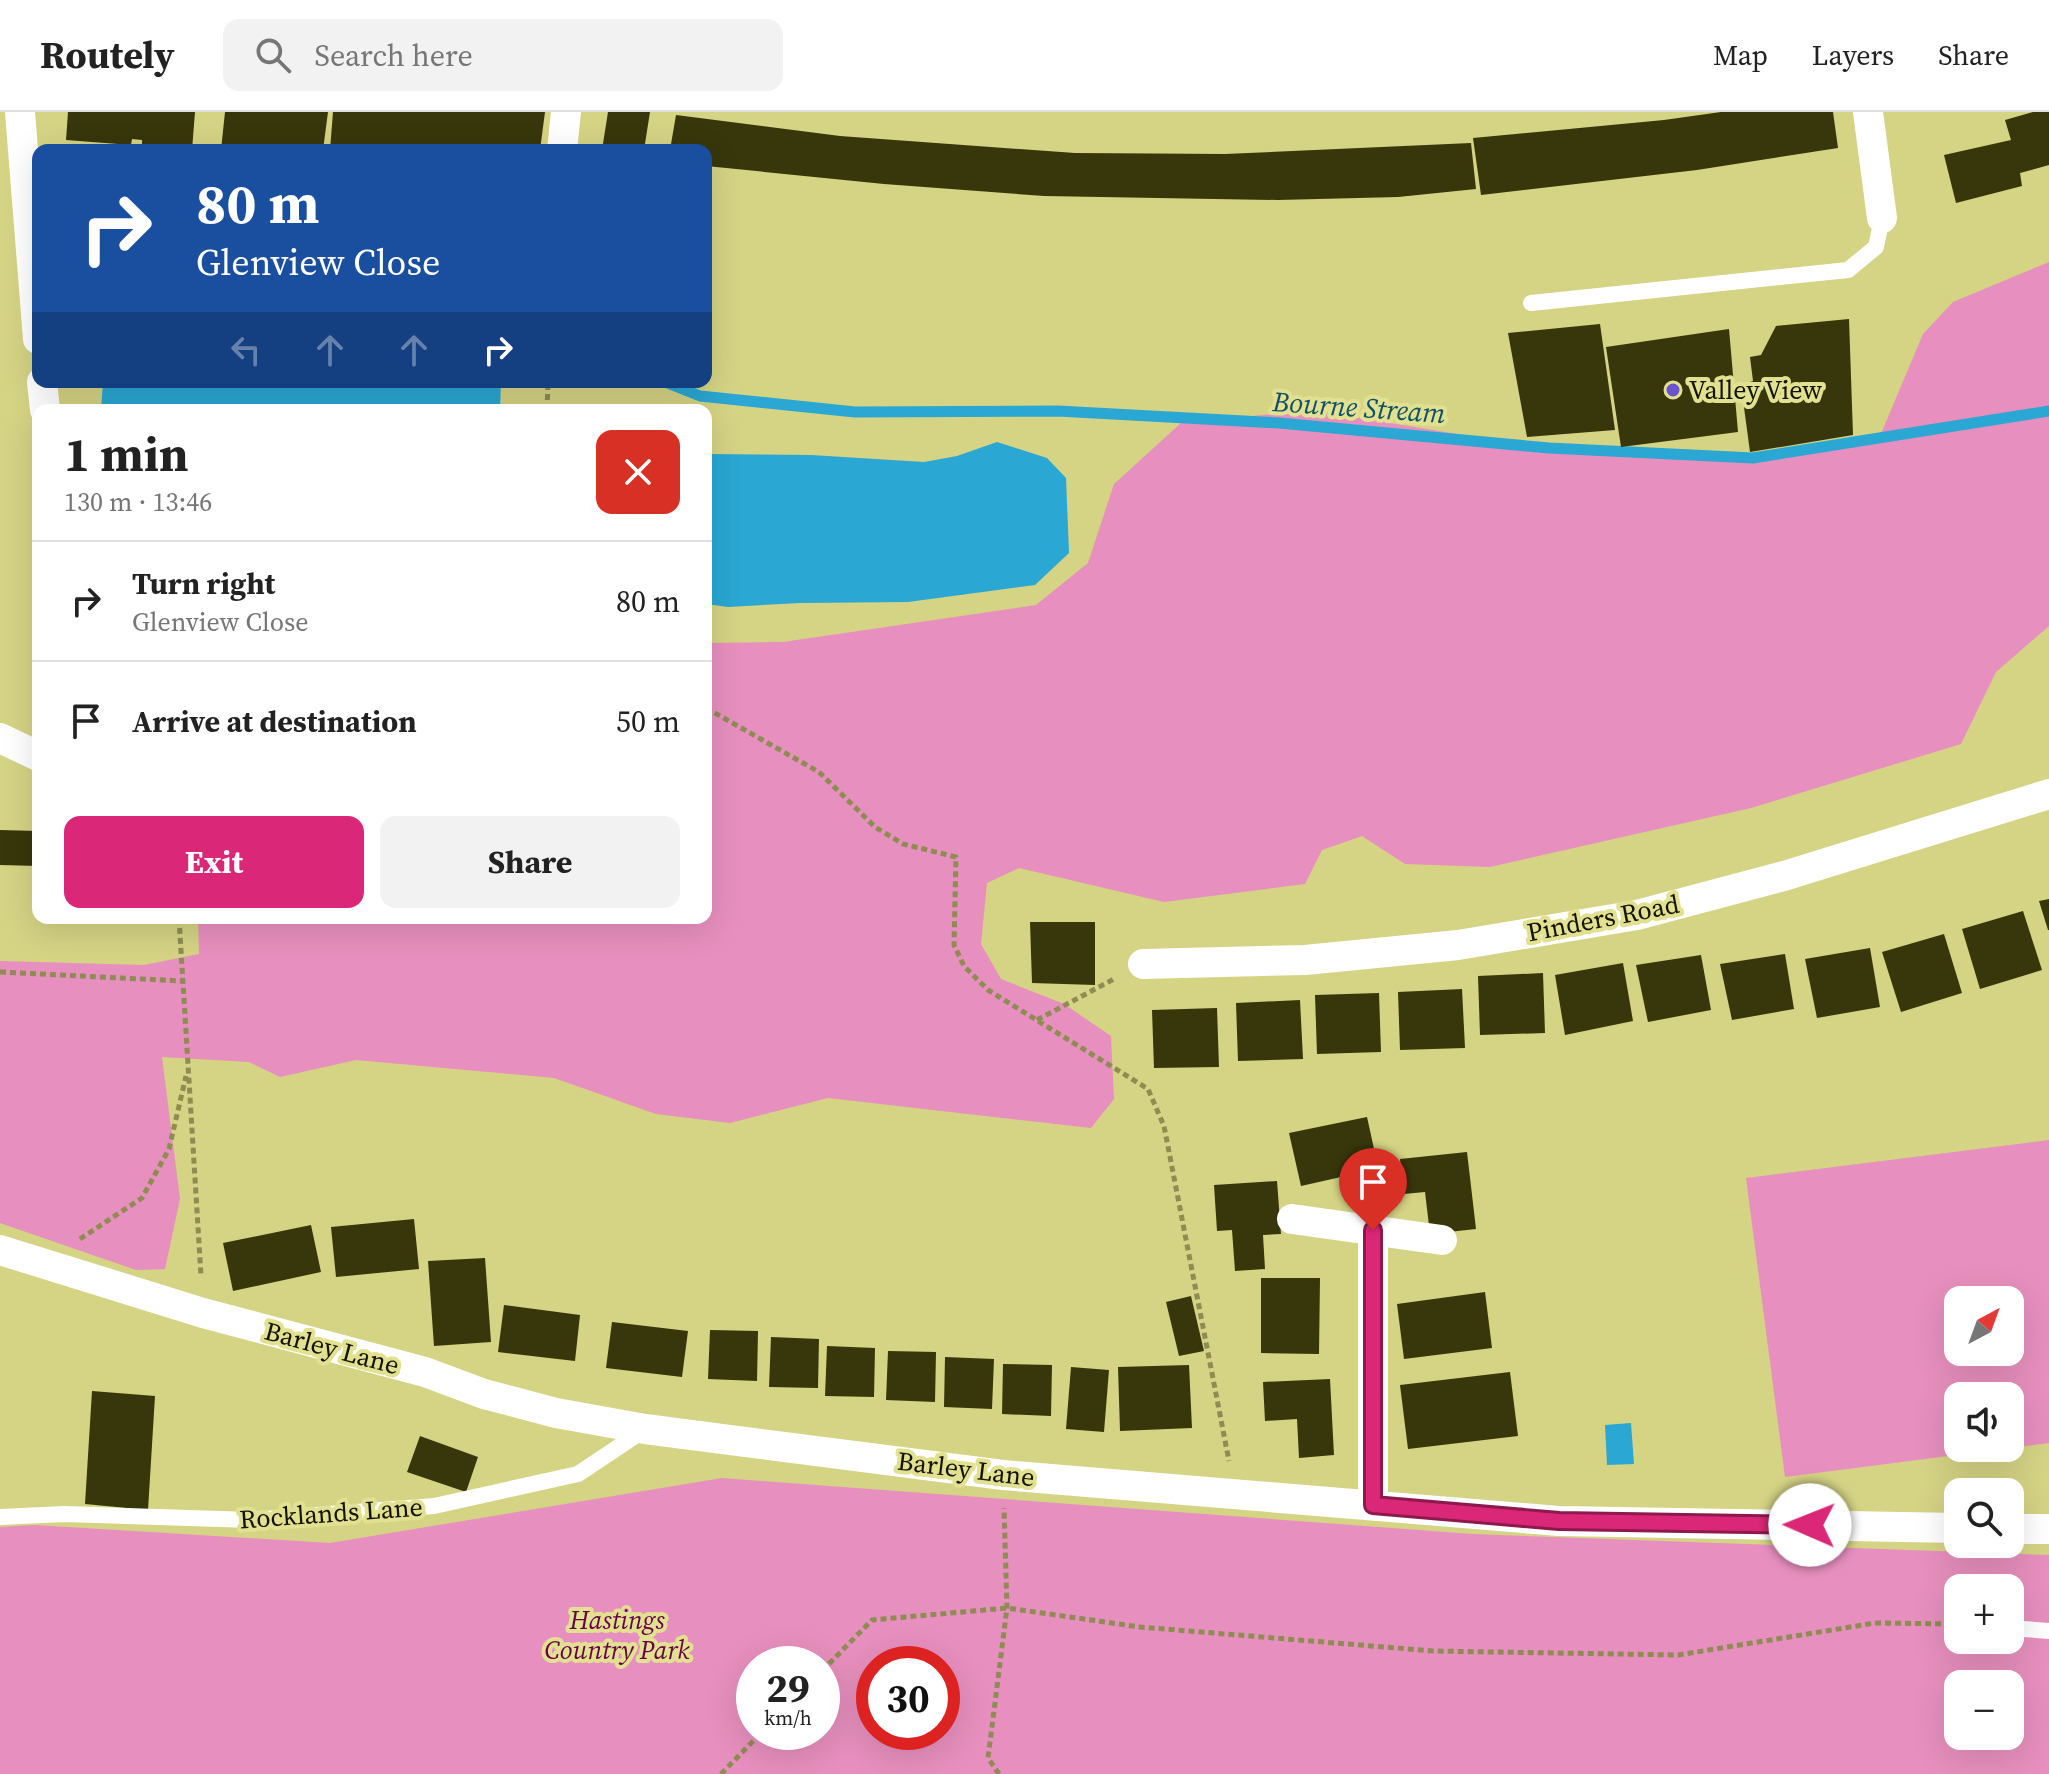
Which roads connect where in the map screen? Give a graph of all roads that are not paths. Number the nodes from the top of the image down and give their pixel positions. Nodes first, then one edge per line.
1 (20, 112) edge
2 (566, 112) edge
3 (1868, 112) edge
4 (563, 144) edge
5 (1882, 218) joint
6 (32, 263) edge
7 (1531, 303) dead end
8 (2049, 794) edge
9 (1143, 964) road end
10 (1292, 1219) dead end
11 (1373, 1230) junction
12 (1442, 1240) dead end
13 (0, 1250) edge
14 (645, 1429) junction
15 (1373, 1505) junction
16 (0, 1517) edge
17 (1944, 1528) edge
18 (2024, 1529) edge
19 (2049, 1529) edge
20 (2024, 1629) edge
21 (2049, 1631) edge

1 - 6 street
2 - 4 street
3 - 5 street
5 - 7 lane
8 - 9 street, Pinders Road
10 - 11 street
11 - 12 street
11 - 15 street
13 - 14 street, Barley Lane
14 - 15 street, Barley Lane
14 - 16 lane, Rocklands Lane
15 - 17 street, Barley Lane
18 - 19 street
20 - 21 lane

